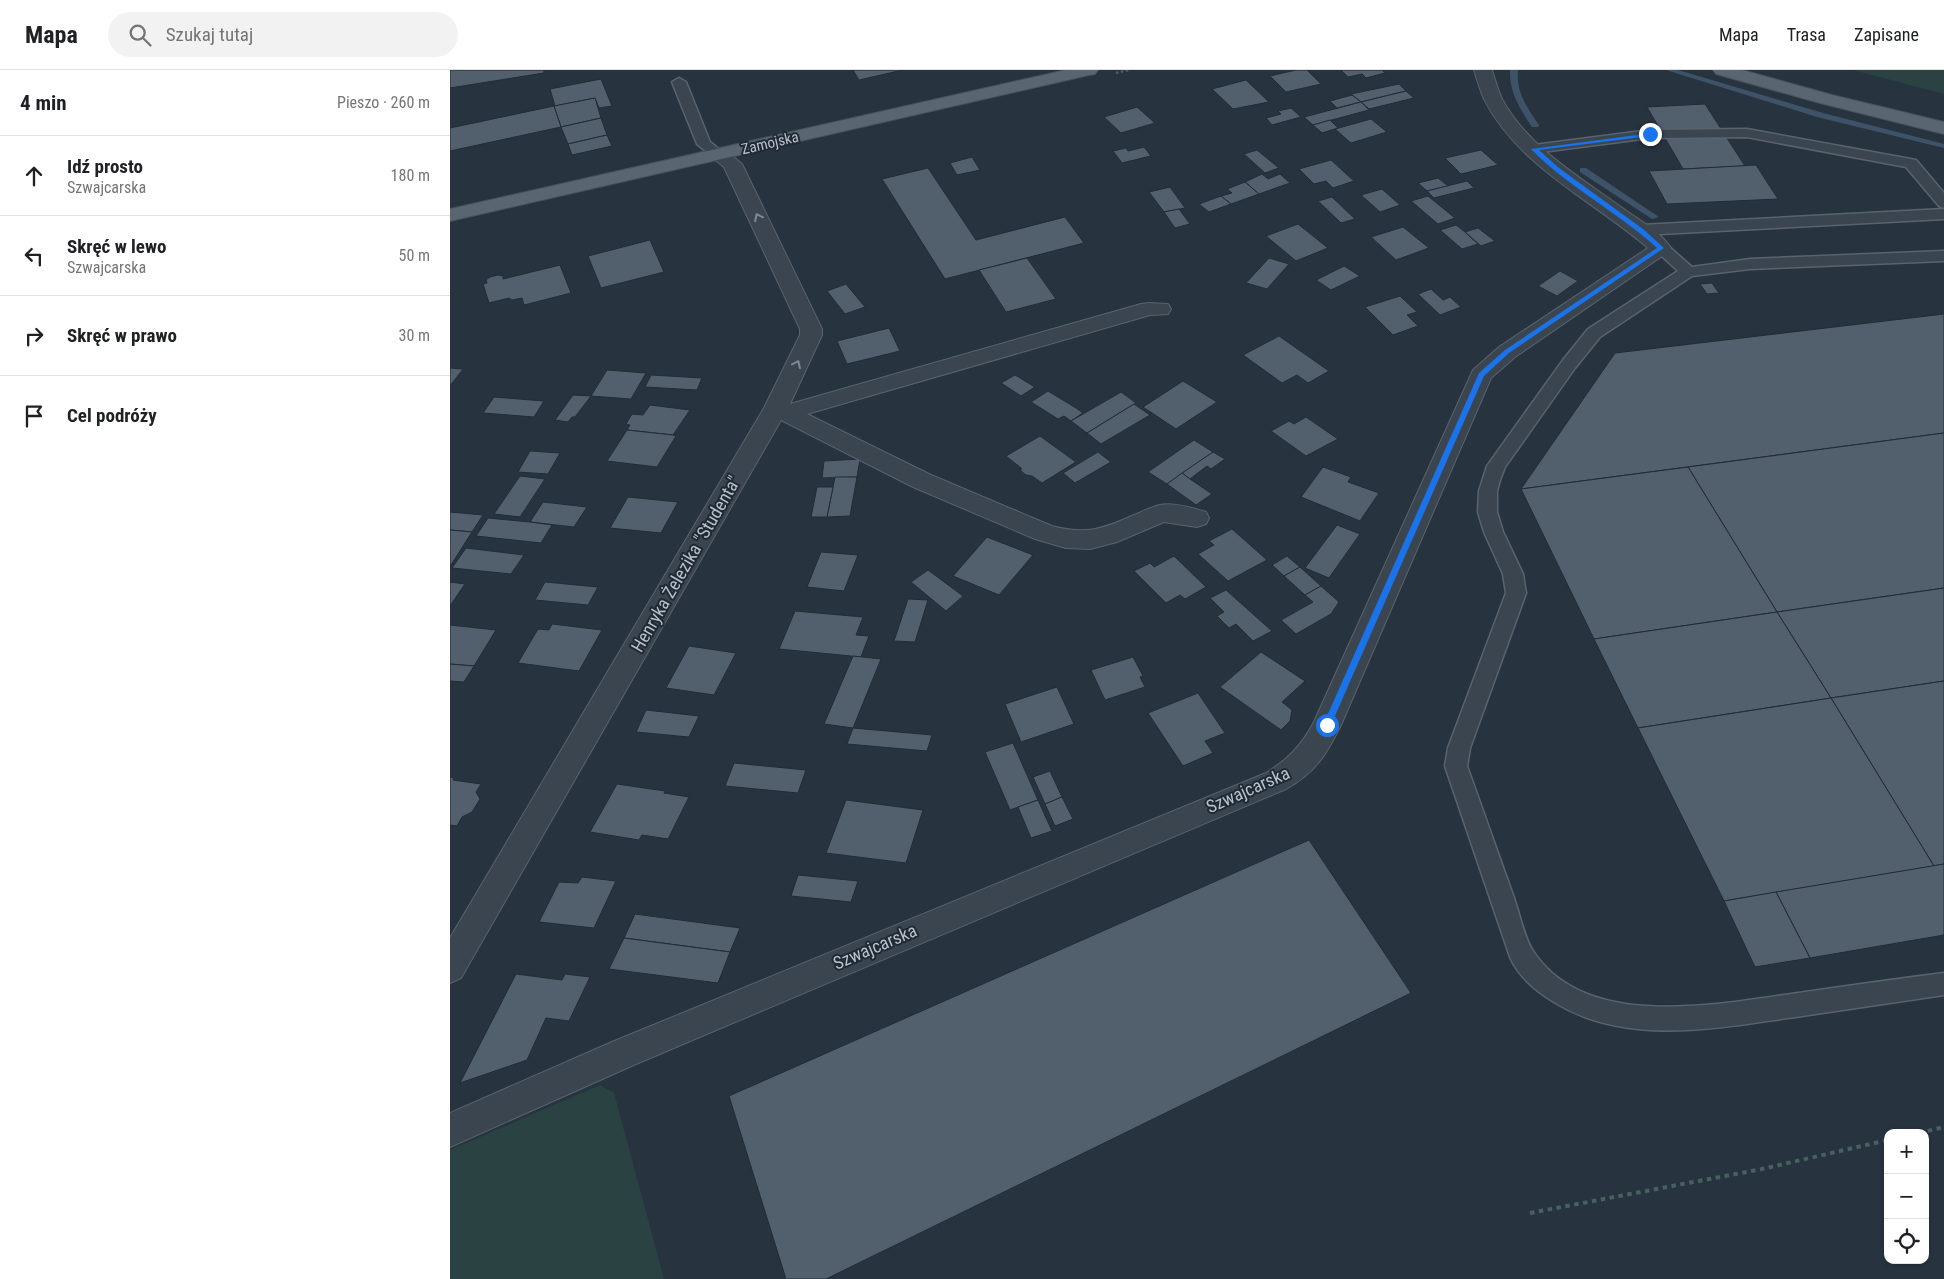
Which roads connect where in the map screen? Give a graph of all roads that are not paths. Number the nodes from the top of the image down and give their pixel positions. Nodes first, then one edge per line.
1 (1090, 70) edge
2 (1722, 70) edge
3 (1067, 72) edge
4 (1486, 73) edge
5 (679, 82) dead end
6 (1944, 128) edge
7 (1534, 149) junction
8 (718, 154) junction
9 (1944, 203) edge
10 (1944, 214) edge
11 (450, 215) edge
12 (1651, 239) junction
13 (1944, 256) edge
14 (1688, 272) junction
15 (1160, 309) dead end
16 (780, 411) junction
17 (1197, 518) dead end
18 (450, 968) edge
19 (1944, 984) edge
20 (450, 1130) edge

1 - 3 main road, Zamojska
2 - 6 main road
3 - 8 main road, Zamojska
4 - 7 street
5 - 8 lane
7 - 9 lane
7 - 12 street
8 - 11 main road, Zamojska
16 -> 8 street, Henryka Żelezika "Studenta"
10 - 12 lane
12 - 14 lane
12 - 20 street, Szwajcarska
13 - 14 lane
14 - 19 lane
15 - 16 street
16 - 17 street
16 - 18 street, Henryka Żelezika "Studenta"

